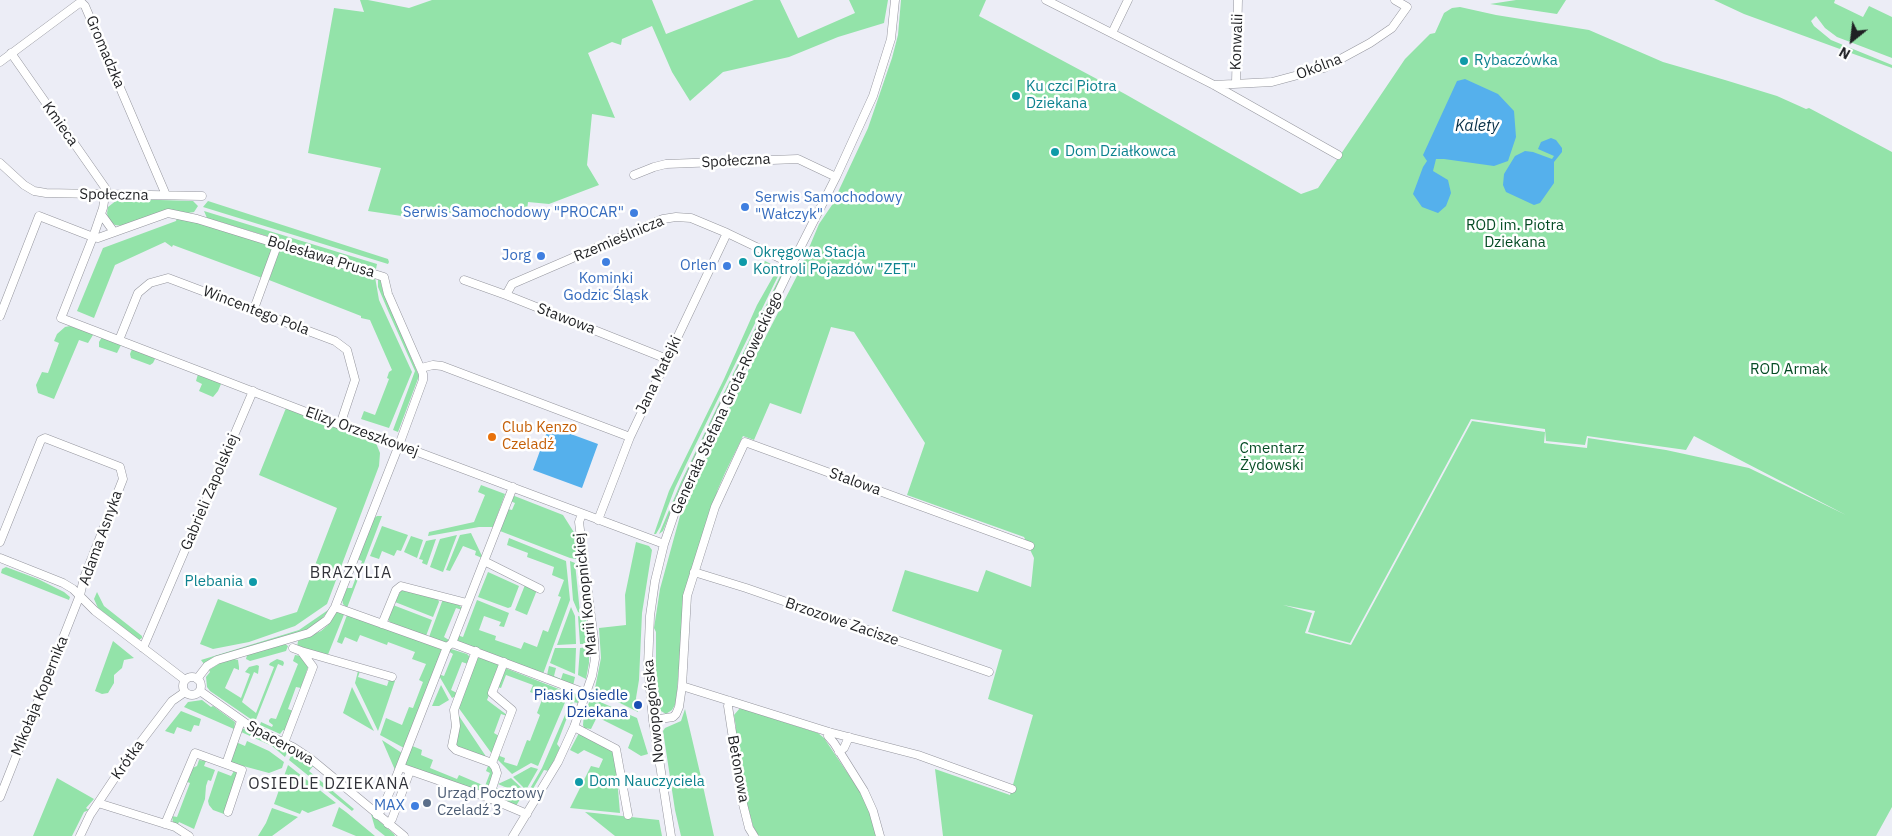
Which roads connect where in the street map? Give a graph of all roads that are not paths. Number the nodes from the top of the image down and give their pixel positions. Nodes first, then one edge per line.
1 (895, 0) edge
2 (1046, 0) edge
3 (1128, 0) edge
4 (1238, 0) edge
5 (1394, 0) edge
6 (1112, 33) junction
7 (11, 54) junction
8 (0, 62) edge
9 (1236, 83) junction
10 (1214, 84) junction
11 (1338, 155) dead end
12 (0, 163) edge
13 (634, 175) dead end
14 (836, 177) junction
15 (105, 195) junction
16 (166, 195) junction
17 (202, 196) dead end
18 (101, 214) junction
19 (114, 232) junction
20 (728, 233) junction
21 (93, 237) junction
22 (278, 243) junction
23 (792, 264) junction
24 (464, 280) dead end
25 (506, 295) junction
26 (255, 306) dead end
27 (0, 316) edge
28 (119, 340) junction
29 (667, 359) junction
30 (421, 368) junction
31 (253, 391) junction
32 (340, 425) junction
33 (630, 437) junction
34 (399, 444) junction
35 (513, 487) junction
36 (582, 514) junction
37 (598, 520) junction
38 (0, 542) edge
39 (664, 544) junction
40 (1030, 546) dead end
41 (0, 558) edge
42 (484, 561) junction
43 (694, 572) junction
44 (540, 589) dead end
45 (80, 595) junction
46 (467, 603) junction
47 (336, 607) junction
48 (650, 616) joint
49 (382, 624) junction
50 (449, 645) junction
51 (143, 648) junction
52 (476, 651) junction
53 (504, 662) junction
54 (989, 672) dead end
55 (392, 677) dead end
56 (197, 678) junction
57 (185, 680) junction
58 (682, 686) junction
59 (200, 691) junction
60 (185, 692) junction
61 (585, 693) junction
62 (730, 701) junction
63 (653, 720) junction
64 (241, 721) junction
65 (574, 727) junction
66 (828, 732) junction
67 (850, 737) junction
68 (284, 743) junction
69 (839, 752) junction
70 (492, 763) junction
71 (226, 764) junction
72 (400, 766) junction
73 (410, 771) junction
74 (1012, 789) dead end
75 (0, 797) edge
76 (489, 798) junction
77 (98, 802) junction
78 (228, 812) dead end
79 (527, 814) junction
80 (378, 815) junction
81 (628, 815) dead end
82 (165, 824) junction
83 (388, 824) junction
84 (175, 827) junction
85 (401, 835) edge
86 (80, 836) edge
87 (171, 836) edge
88 (189, 836) edge
89 (513, 836) edge
90 (671, 836) edge
91 (754, 836) edge
92 (880, 836) edge

1 - 14 street, Generała Stefana Grota-Roweckiego
2 - 6 street, Okólna
3 - 6 street
4 - 9 street, Konwalii
5 - 9 street, Okólna
6 - 10 street, Okólna
7 - 8 street, Gromadzka
7 - 15 street, Kmieca
7 - 16 street, Gromadzka
9 - 10 street, Okólna
10 - 11 street, Okólna
12 - 15 street, Społeczna
13 - 14 street, Społeczna
14 - 23 street, Generała Stefana Grota-Roweckiego
15 - 16 street, Społeczna
15 - 18 street
16 - 17 street, Społeczna
18 - 19 street
18 - 21 street
19 - 21 street, Bolesława Prusa
19 - 22 street, Bolesława Prusa
20 - 23 street, Rzemieślnicza
20 - 25 street, Rzemieślnicza
20 - 29 street, Jana Matejki
21 - 27 street
21 - 28 street, Elizy Orzeszkowej
22 - 26 street
22 - 30 street, Bolesława Prusa
23 - 39 street, Generała Stefana Grota-Roweckiego
24 - 25 street, Stawowa
25 - 29 street, Stawowa
28 - 31 street, Elizy Orzeszkowej
28 - 32 street, Wincentego Pola
29 - 33 street, Jana Matejki
30 - 33 street
30 - 34 street
31 - 32 street, Elizy Orzeszkowej
31 - 51 street, Gabrieli Zapolskiej
32 - 34 street, Elizy Orzeszkowej
33 - 37 street, Jana Matejki
34 - 35 street, Elizy Orzeszkowej
34 - 47 street
35 - 36 street, Elizy Orzeszkowej
35 - 42 street
36 - 37 street, Elizy Orzeszkowej
36 - 61 street, Marii Konopnickiej
37 - 39 street, Elizy Orzeszkowej
38 - 45 street, Adama Asnyka
39 - 48 street, Generała Stefana Grota-Roweckiego
40 - 43 street, Stalowa
41 - 45 street
42 - 44 street
42 - 46 street
43 - 54 street, Brzozowe Zacisze
43 - 58 street
45 - 51 street
45 - 75 street, Mikołaja Kopernika
46 - 49 street
46 - 50 street
47 - 49 street
47 - 56 street
48 - 63 street, Nowopogońska
49 - 50 street
50 - 52 street
50 - 72 street
51 - 57 street
52 - 53 street
52 - 70 street
53 - 61 street
53 - 70 street
55 - 68 street
56 - 57 street
56 - 59 street
57 - 60 street
58 - 62 street
58 - 63 street
59 - 60 street
59 - 64 street, Spacerowa
60 - 77 street, Krótka
61 - 65 street, Marii Konopnickiej
62 - 66 street
62 - 91 street, Betonowa
63 - 90 street, Nowopogońska
64 - 68 street, Spacerowa
64 - 71 street
65 - 79 street, Marii Konopnickiej
65 - 81 street
66 - 67 street
66 - 69 street
67 - 69 street
67 - 74 street
68 - 80 street, Spacerowa
69 - 92 street
70 - 76 street
71 - 78 street
71 - 82 street
72 - 73 street
72 - 80 street
73 - 76 street
73 - 83 street
76 - 79 street
77 - 82 street
77 - 86 street, Krótka
79 - 89 street, Marii Konopnickiej
80 - 83 street, Spacerowa
82 - 84 street
83 - 85 street, Spacerowa
84 - 87 street
84 - 88 street

